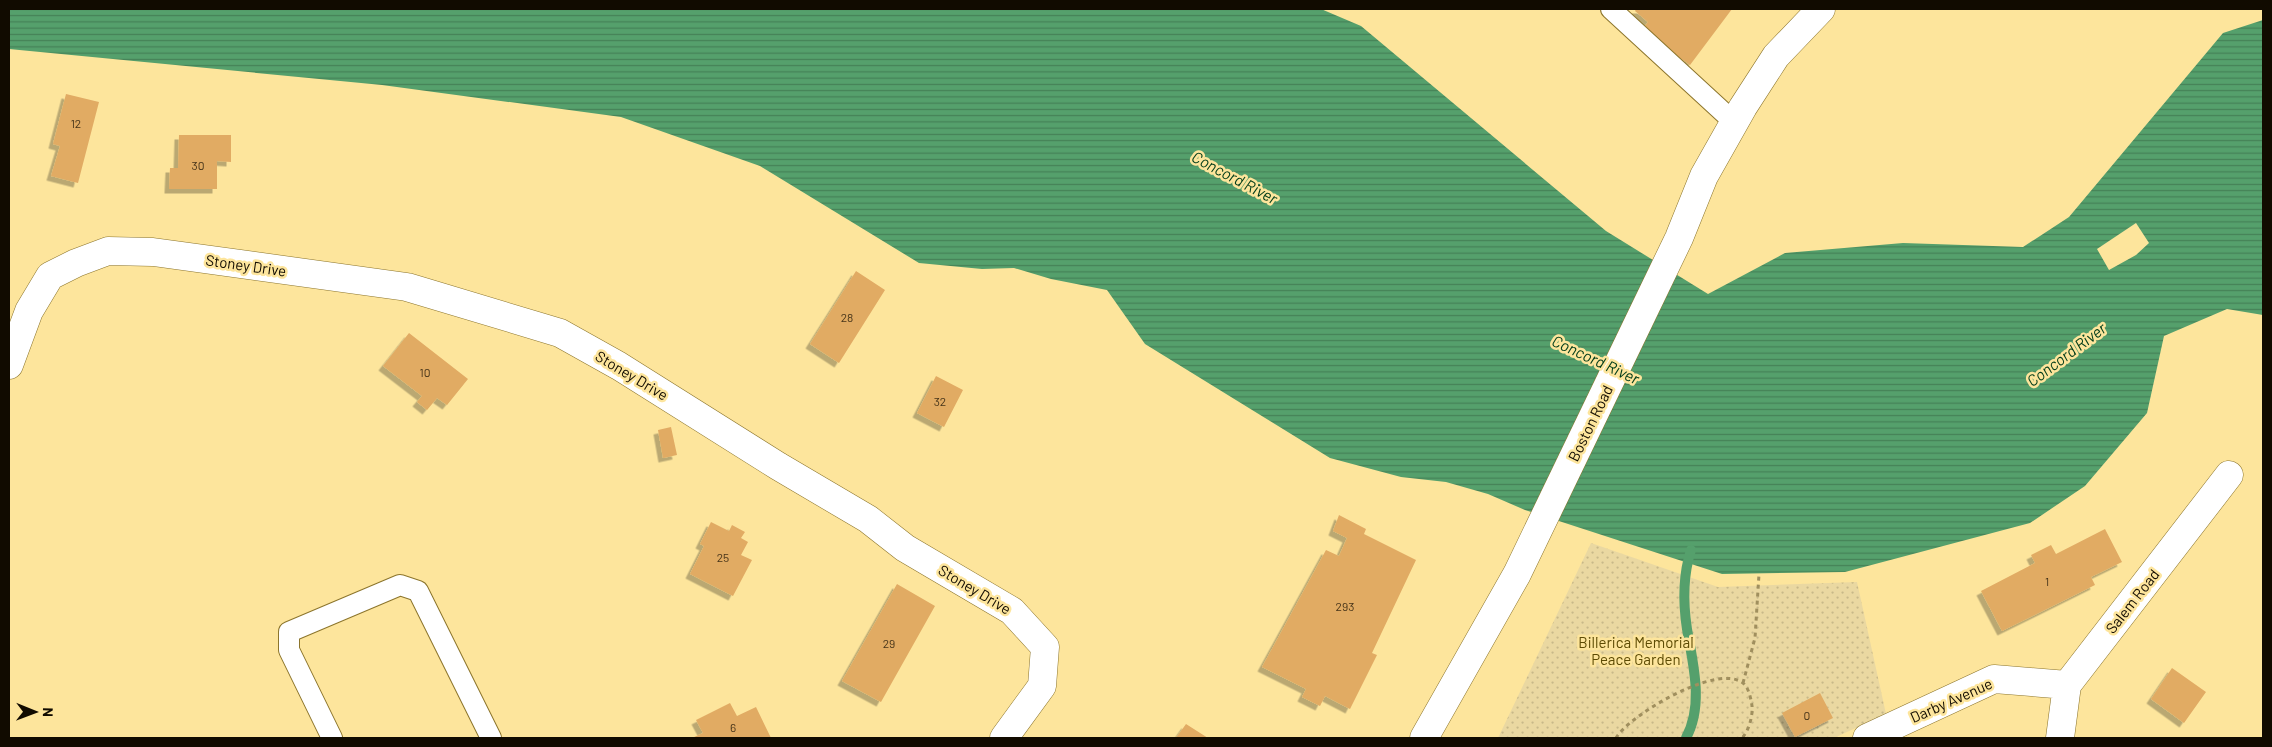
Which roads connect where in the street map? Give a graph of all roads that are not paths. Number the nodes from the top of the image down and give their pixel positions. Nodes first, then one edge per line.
1 (1612, 9) edge
2 (1821, 9) edge
3 (1734, 123) junction
4 (9, 365) edge
5 (2229, 475) dead end
6 (2067, 685) junction
7 (1012, 730) edge
8 (332, 738) edge
9 (491, 738) edge
10 (1424, 738) edge
11 (1867, 738) edge
12 (2060, 738) edge

1 - 3 lane
2 - 3 street, Boston Road
3 - 10 street, Boston Road
4 - 7 street, Stoney Drive
5 - 6 street, Salem Road
6 - 11 street, Darby Avenue
6 - 12 street
8 - 9 lane

